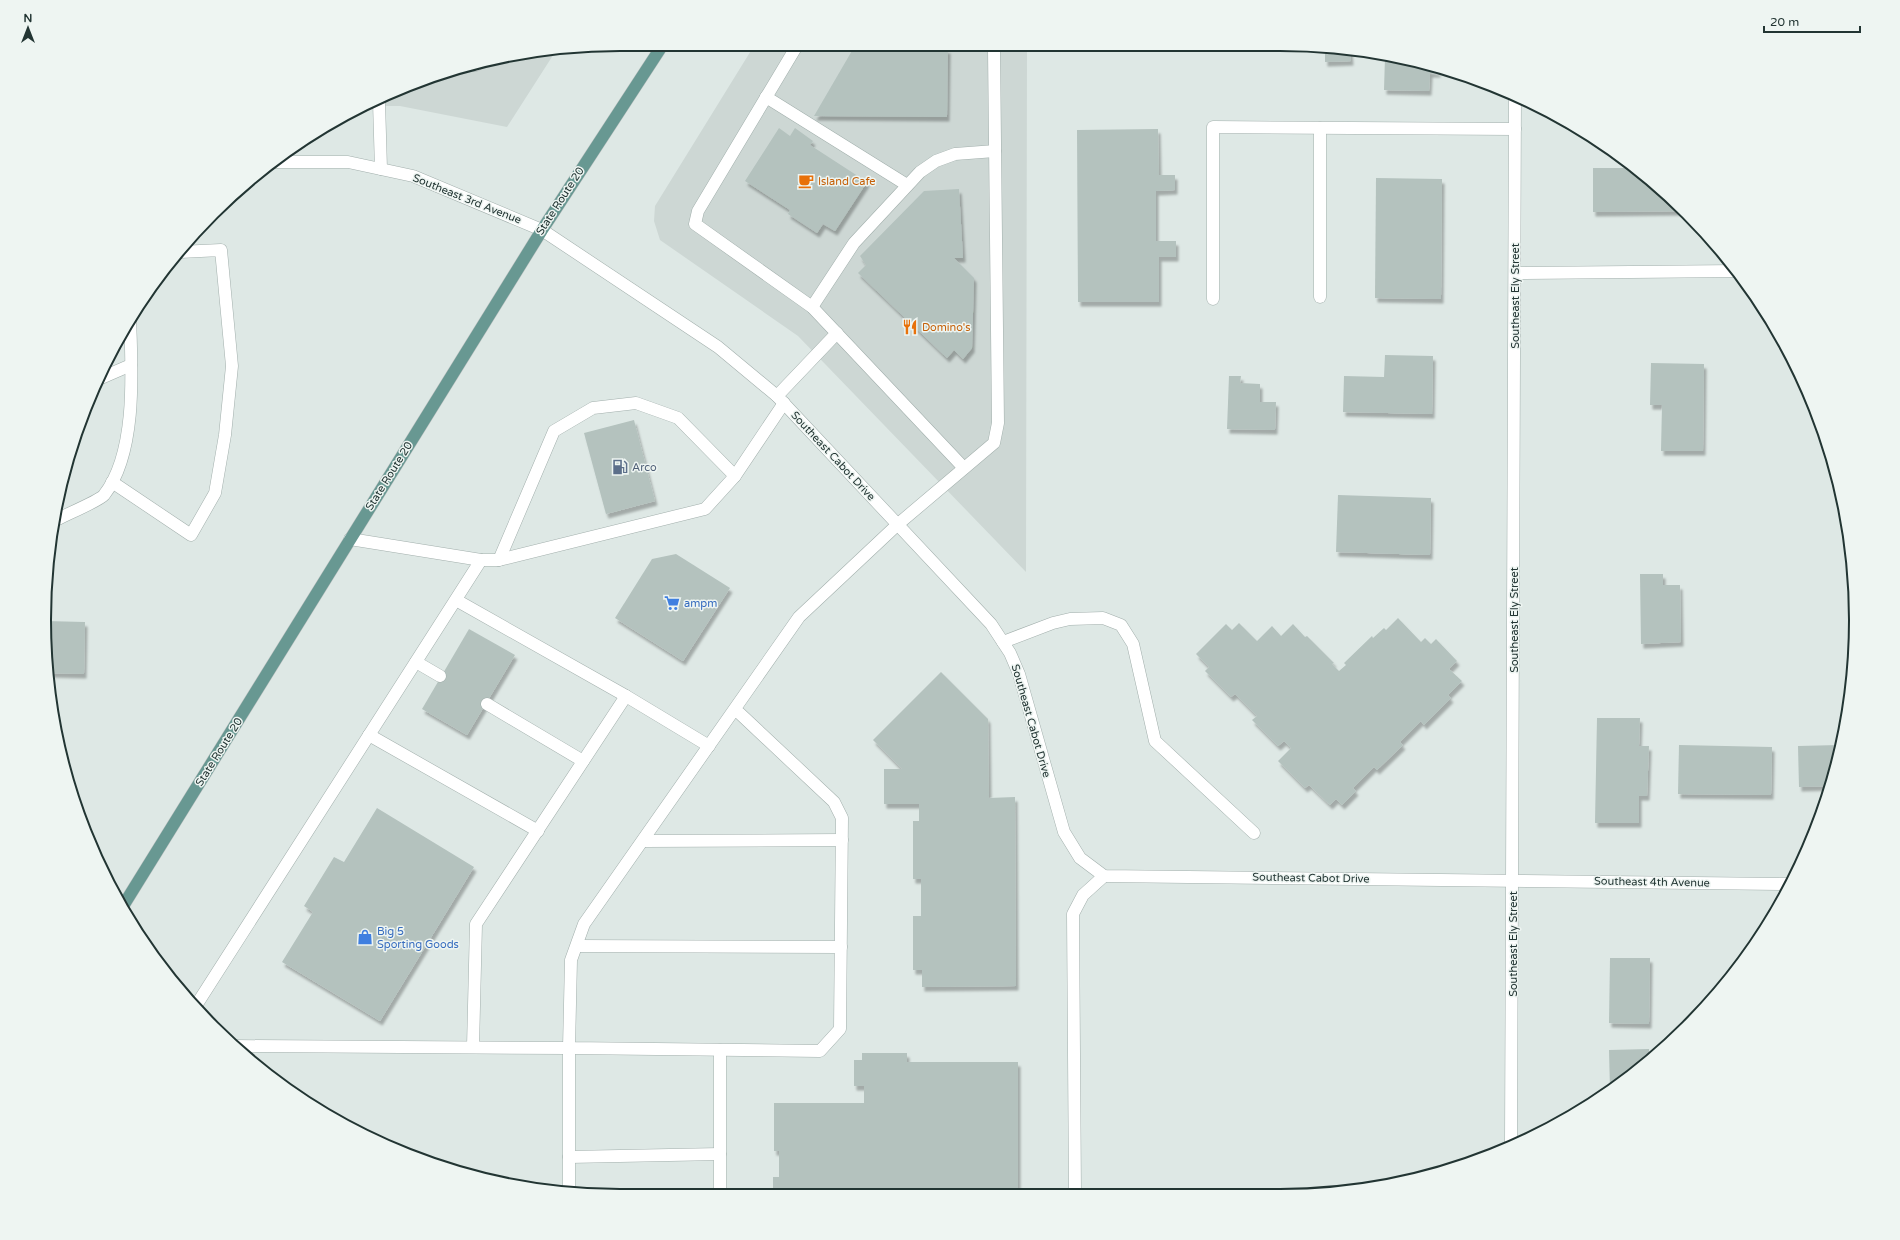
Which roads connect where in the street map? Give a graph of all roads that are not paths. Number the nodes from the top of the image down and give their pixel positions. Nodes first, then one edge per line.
1 (659, 51) edge
2 (794, 51) edge
3 (994, 51) edge
4 (766, 97) junction
5 (1515, 102) edge
6 (379, 105) edge
7 (1320, 128) junction
8 (1515, 129) junction
9 (995, 151) junction
10 (284, 162) edge
11 (381, 169) junction
12 (907, 185) junction
13 (542, 230) junction
14 (187, 252) edge
15 (1729, 271) edge
16 (1515, 273) junction
17 (1320, 297) dead end
18 (1213, 299) dead end
19 (812, 307) junction
20 (130, 330) edge
21 (837, 334) junction
22 (131, 365) junction
23 (107, 375) edge
24 (780, 400) junction
25 (964, 468) junction
26 (735, 476) junction
27 (112, 482) junction
28 (61, 518) edge
29 (897, 525) junction
30 (350, 539) junction
31 (481, 560) junction
32 (498, 560) junction
33 (456, 600) junction
34 (1003, 642) junction
35 (416, 662) junction
36 (440, 676) dead end
37 (626, 696) junction
38 (487, 704) dead end
39 (735, 709) junction
40 (370, 735) junction
41 (709, 746) junction
42 (584, 761) junction
43 (538, 830) junction
44 (1254, 833) dead end
45 (842, 840) junction
46 (643, 841) junction
47 (1104, 876) junction
48 (1513, 880) junction
49 (1784, 884) edge
50 (126, 902) edge
51 (577, 946) junction
52 (841, 947) junction
53 (198, 1002) edge
54 (243, 1046) edge
55 (473, 1047) junction
56 (569, 1048) junction
57 (720, 1050) junction
58 (1511, 1140) edge
59 (720, 1154) junction
60 (569, 1157) junction
61 (570, 1187) edge
62 (720, 1189) edge
63 (1075, 1189) edge

1 - 13 main road, State Route 20
2 - 4 street
3 - 9 street
4 - 12 street
4 - 19 street
5 - 8 street, Southeast Ely Street
6 - 11 street
7 - 8 street
7 - 17 street
7 - 18 street
8 - 16 street, Southeast Ely Street
9 - 12 street
9 - 25 street
10 - 11 street, Southeast 3rd Avenue
11 - 13 street, Southeast 3rd Avenue
12 - 19 street
13 - 24 street, Southeast Cabot Drive
13 - 30 main road, State Route 20
14 - 27 street
15 - 16 street
16 - 48 street, Southeast Ely Street
19 - 21 street
20 - 22 street
21 - 24 street
21 - 25 street
22 - 23 street
22 - 27 street
24 - 26 street
24 - 29 street, Southeast Cabot Drive
25 - 29 street
26 - 32 street
26 - 32 street
27 - 28 street
29 - 34 street, Southeast Cabot Drive
29 - 39 street
30 - 31 street
30 - 50 main road, State Route 20
31 - 32 street
31 - 33 street
33 - 35 street
33 - 37 street
34 - 44 street
34 - 47 street, Southeast Cabot Drive
35 - 36 street
35 - 40 street
37 - 41 street
37 - 42 street
38 - 42 street
39 - 41 street
39 - 45 street
40 - 43 street
40 - 53 street
41 - 46 street
42 - 43 street
43 - 55 street
45 - 46 street
45 - 52 street
46 - 51 street
47 - 48 street, Southeast Cabot Drive
47 - 63 street
48 - 49 street, Southeast 4th Avenue
48 - 58 street, Southeast Ely Street
51 - 52 street
51 - 56 street
52 - 57 street
54 - 55 street
55 - 56 street
56 - 57 street
56 - 60 street
57 - 59 street
59 - 60 street
59 - 62 street
60 - 61 street

